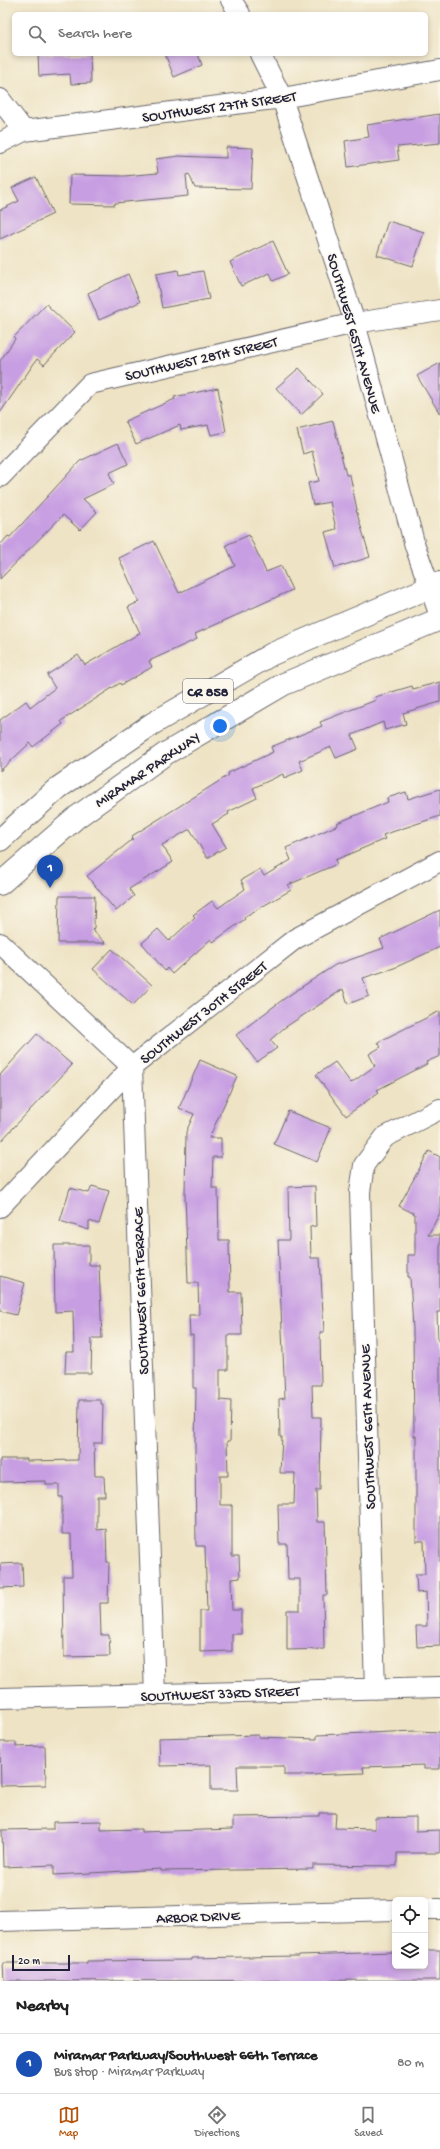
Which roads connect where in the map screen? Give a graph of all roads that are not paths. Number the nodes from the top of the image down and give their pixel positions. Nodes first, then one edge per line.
1 (232, 0) edge
2 (239, 12) edge
3 (261, 56) edge
4 (440, 70) edge
5 (282, 98) junction
6 (0, 99) edge
7 (24, 131) junction
8 (0, 143) edge
9 (440, 310) edge
10 (355, 323) junction
11 (0, 478) edge
12 (435, 585) edge
13 (440, 617) edge
14 (0, 840) edge
15 (440, 861) edge
16 (0, 884) edge
17 (0, 943) edge
18 (132, 1067) junction
19 (440, 1109) edge
20 (0, 1207) edge
21 (440, 1687) edge
22 (375, 1689) junction
23 (155, 1695) junction
24 (0, 1698) edge
25 (428, 1909) edge
26 (440, 1909) edge
27 (392, 1910) edge
28 (0, 1922) edge

1 - 2 street
3 - 5 street, SOUTHWEST 65TH AVENUE
4 - 5 street, SOUTHWEST 27TH STREET
5 - 7 street, SOUTHWEST 27TH STREET
5 - 10 street, SOUTHWEST 65TH AVENUE
6 - 7 street
7 - 8 street, SOUTHWEST 27TH STREET
9 - 10 street, SOUTHWEST 28TH STREET
10 - 11 street, SOUTHWEST 28TH STREET
10 - 12 street, SOUTHWEST 65TH AVENUE
12 - 13 street, SOUTHWEST 65TH AVENUE
12 - 14 main road, CR 858
13 - 16 main road, MIRAMAR PARKWAY / CR 858
15 - 18 street, SOUTHWEST 30TH STREET
17 - 18 street
18 - 20 street, SOUTHWEST 30TH STREET
18 - 23 street, SOUTHWEST 66TH TERRACE
19 - 22 street, SOUTHWEST 66TH AVENUE
21 - 22 street, SOUTHWEST 33RD STREET
22 - 23 street, SOUTHWEST 33RD STREET
23 - 24 street, SOUTHWEST 33RD STREET
25 - 26 street
27 - 28 street, ARBOR DRIVE

